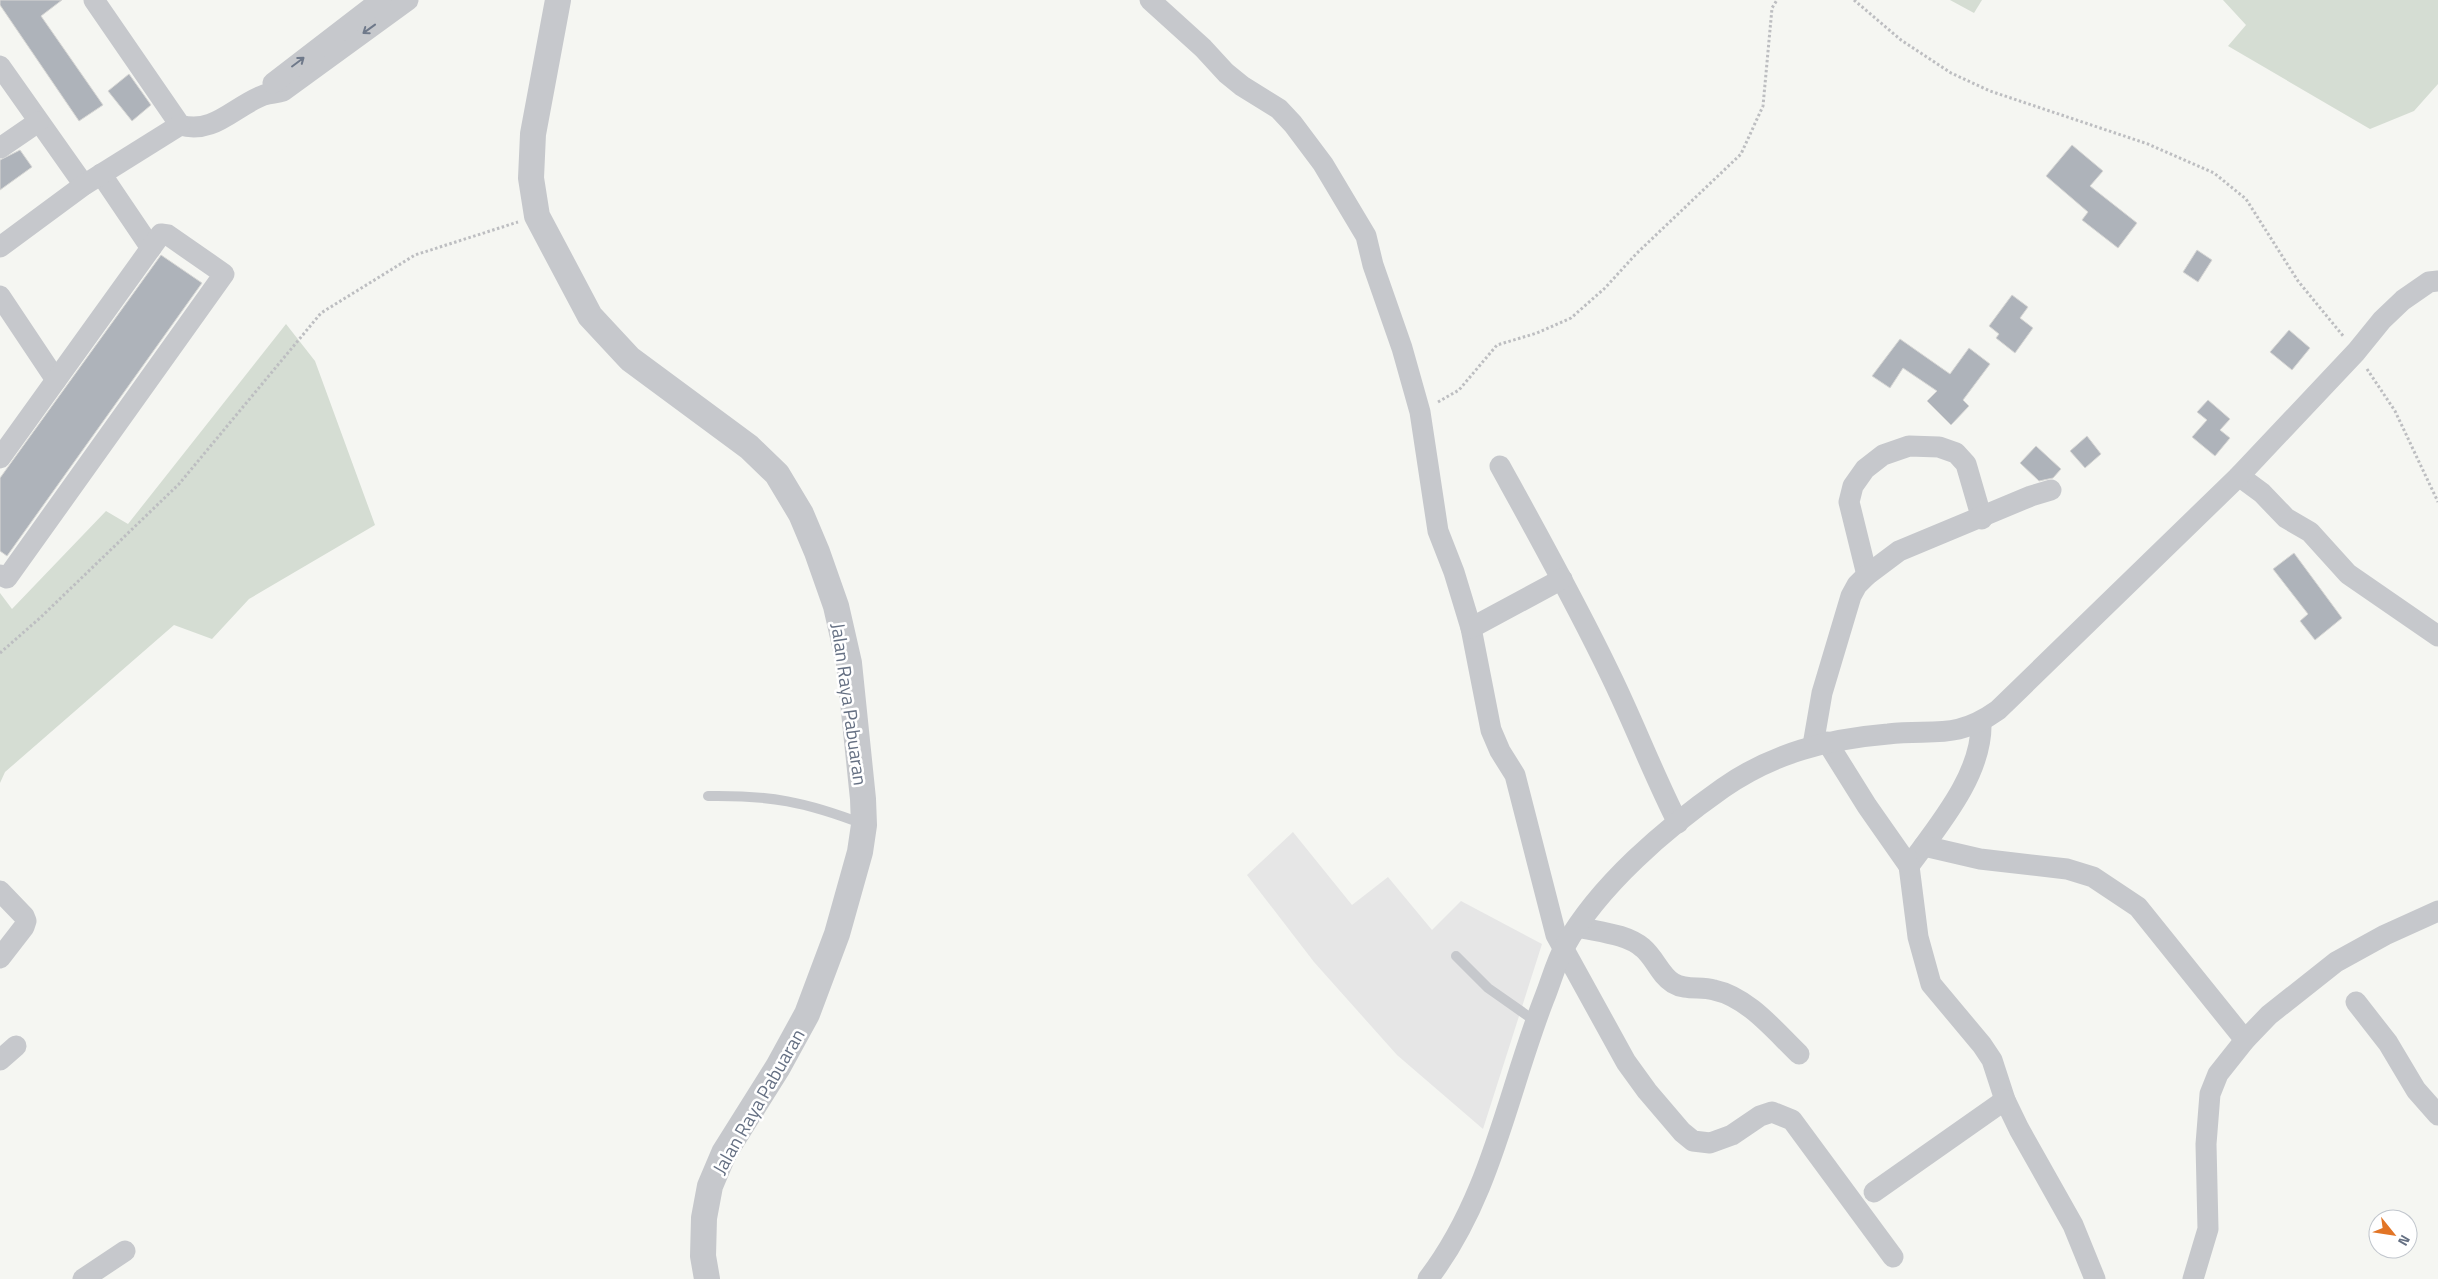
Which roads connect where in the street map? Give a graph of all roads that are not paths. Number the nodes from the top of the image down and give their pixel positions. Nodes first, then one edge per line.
1 (94, 0) edge
2 (381, 0) edge
3 (408, 0) edge
4 (558, 0) edge
5 (1150, 0) edge
6 (0, 66) edge
7 (258, 98) junction
8 (38, 122) junction
9 (180, 125) junction
10 (0, 148) edge
11 (102, 174) junction
12 (84, 185) junction
13 (0, 247) edge
14 (151, 248) junction
15 (2438, 281) edge
16 (0, 296) edge
17 (56, 380) junction
18 (0, 458) edge
19 (1500, 466) dead end
20 (2239, 476) junction
21 (2051, 490) dead end
22 (1982, 519) junction
23 (0, 575) edge
24 (1867, 575) junction
25 (1562, 579) junction
26 (1471, 628) junction
27 (2438, 636) edge
28 (1981, 722) junction
29 (1820, 743) junction
30 (708, 796) dead end
31 (1678, 823) junction
32 (864, 825) junction
33 (1924, 846) junction
34 (1909, 866) junction
35 (0, 891) edge
36 (2438, 911) edge
37 (1578, 927) junction
38 (1564, 947) junction
39 (1456, 956) dead end
40 (0, 958) edge
41 (2356, 1002) dead end
42 (1535, 1021) junction
43 (2245, 1040) junction
44 (16, 1046) dead end
45 (1799, 1054) dead end
46 (0, 1060) edge
47 (2005, 1100) junction
48 (2438, 1114) edge
49 (1874, 1192) dead end
50 (125, 1251) dead end
51 (1893, 1258) dead end
52 (83, 1279) edge
53 (707, 1279) edge
54 (1428, 1279) edge
55 (2095, 1279) edge
56 (2193, 1279) edge

1 - 9 street
7 -> 2 street
3 -> 7 street
4 - 32 street, Jalan Raya Pabuaran
5 - 26 street
6 - 8 street
7 - 9 street
8 - 10 street
8 - 12 street
9 - 11 street
11 - 12 street
11 - 14 street
12 - 13 street
14 - 17 street
14 - 23 street
15 - 20 street
16 - 17 street
17 - 18 street
19 - 25 street
20 - 27 street
20 - 28 street
21 - 22 street
22 - 24 street
22 - 24 street
24 - 29 street
25 - 26 street
25 - 31 street
26 - 38 street
28 - 29 street
28 - 33 street
29 - 31 street
29 - 34 street
30 - 32 lane
31 - 37 street
32 - 53 street, Jalan Raya Pabuaran
33 - 34 street
33 - 43 street
34 - 47 street
35 - 40 street
36 - 43 street
37 - 38 street
37 - 45 street
38 - 42 street
38 - 51 street
39 - 42 lane
41 - 48 street
42 - 54 street
43 - 56 street
44 - 46 street
47 - 49 street
47 - 55 street
50 - 52 street

